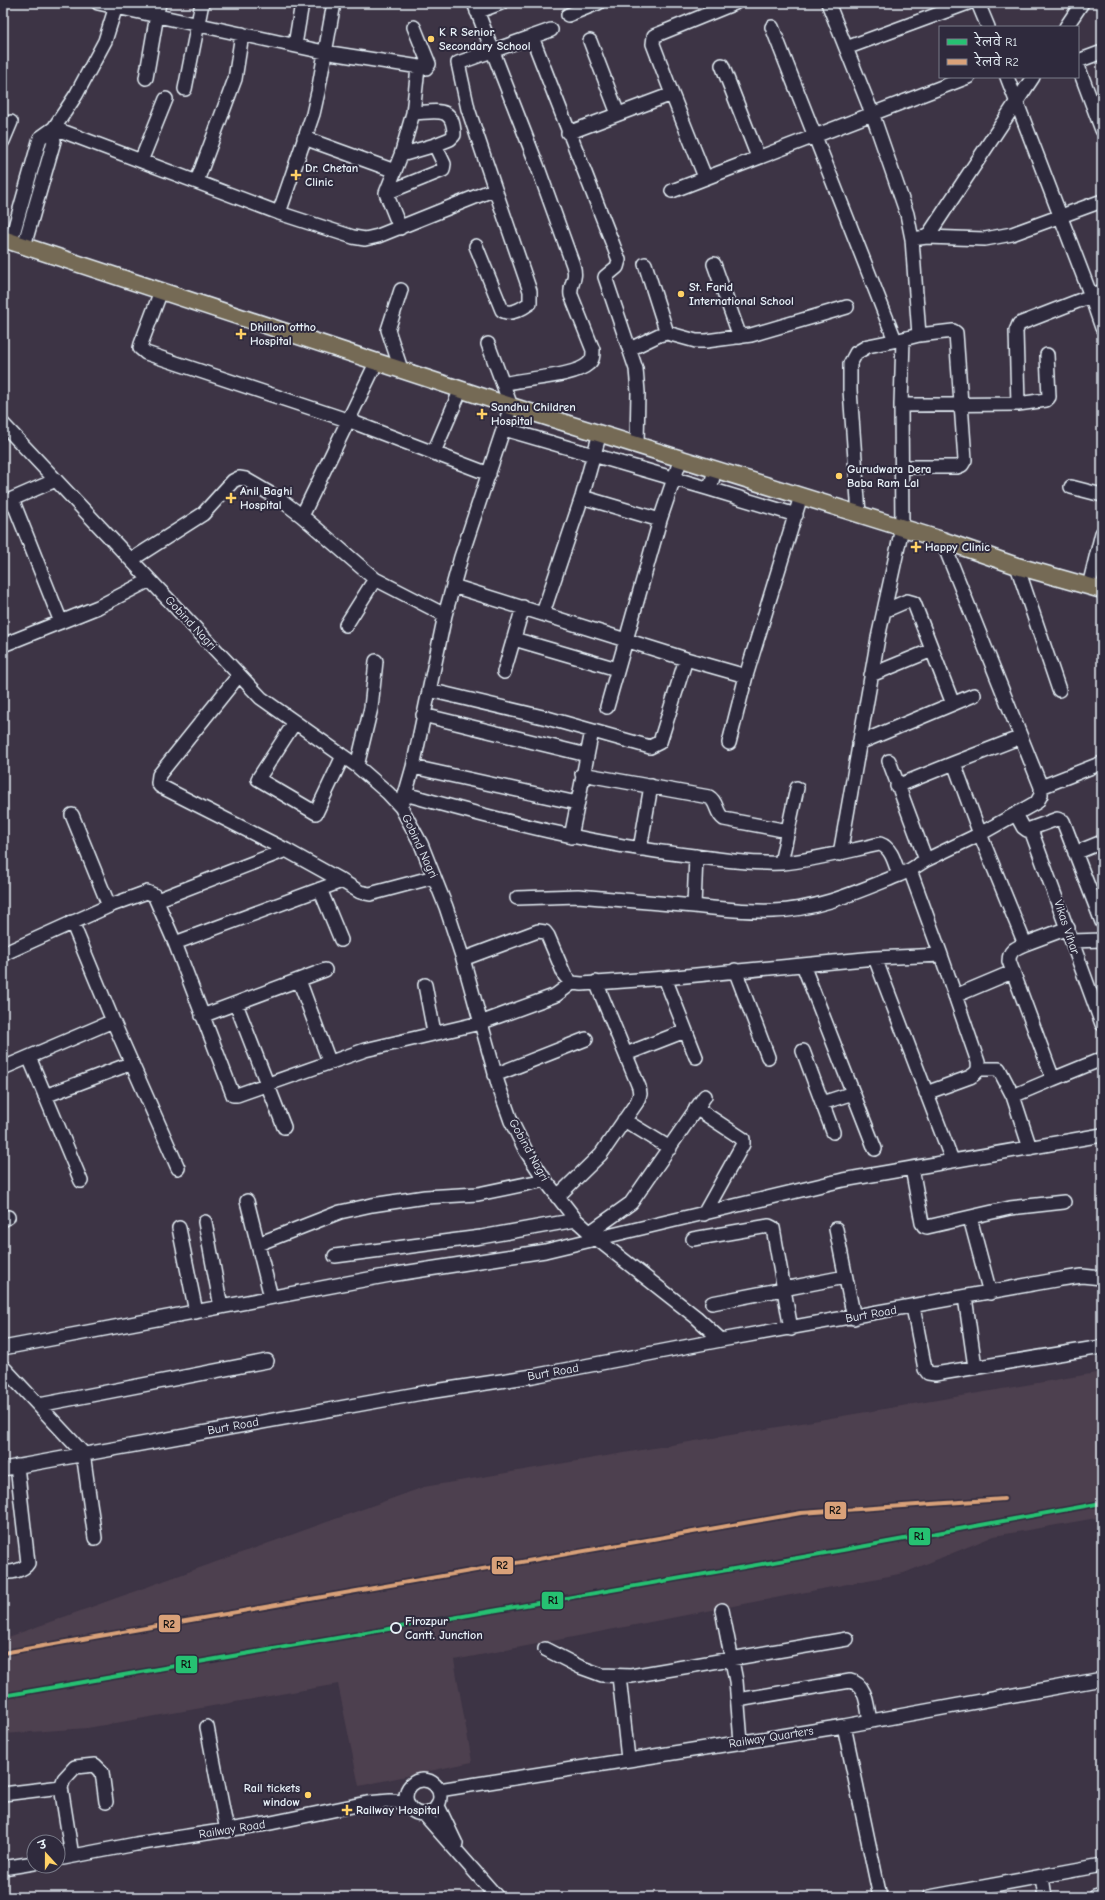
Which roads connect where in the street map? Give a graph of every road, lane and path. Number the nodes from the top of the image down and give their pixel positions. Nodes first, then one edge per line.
1 (98, 3) edge
2 (159, 3) edge
3 (202, 3) edge
4 (302, 3) edge
5 (334, 3) edge
6 (501, 3) edge
7 (598, 3) edge
8 (735, 3) edge
9 (828, 3) edge
10 (968, 3) edge
11 (978, 3) edge
12 (1082, 3) edge
13 (116, 6) edge
14 (476, 7) edge
15 (568, 15) dead end
16 (156, 16) junction
17 (198, 25) junction
18 (988, 26) edge
19 (1067, 26) edge
20 (414, 27) dead end
21 (772, 27) dead end
22 (551, 30) dead end
23 (242, 34) junction
24 (532, 37) junction
25 (590, 41) dead end
26 (295, 45) junction
27 (846, 48) junction
28 (324, 52) junction
29 (492, 52) junction
30 (1102, 52) edge
31 (1079, 61) edge
32 (722, 65) dead end
33 (418, 68) junction
34 (1079, 69) edge
35 (146, 78) dead end
36 (966, 78) edge
37 (1007, 78) edge
38 (1032, 78) edge
39 (185, 89) dead end
40 (672, 94) junction
41 (166, 100) dead end
42 (1016, 102) junction
43 (413, 113) junction
44 (872, 113) junction
45 (618, 114) junction
46 (11, 122) dead end
47 (53, 129) junction
48 (1102, 130) edge
49 (568, 134) junction
50 (816, 135) junction
51 (304, 138) junction
52 (3, 141) edge
53 (435, 145) junction
54 (401, 155) junction
55 (758, 157) junction
56 (141, 161) junction
57 (395, 171) junction
58 (705, 177) junction
59 (197, 181) junction
60 (494, 189) junction
61 (672, 191) dead end
62 (386, 193) junction
63 (1102, 200) edge
64 (279, 213) junction
65 (1061, 216) junction
66 (400, 228) junction
67 (927, 237) junction
68 (912, 238) junction
69 (12, 242) edge
70 (476, 246) dead end
71 (645, 264) dead end
72 (714, 264) dead end
73 (401, 290) dead end
74 (161, 291) junction
75 (1096, 294) edge
76 (847, 307) dead end
77 (1102, 328) edge
78 (667, 333) junction
79 (918, 335) junction
80 (740, 337) junction
81 (899, 339) junction
82 (488, 344) dead end
83 (630, 349) junction
84 (1048, 355) dead end
85 (377, 361) junction
86 (401, 369) junction
87 (504, 384) junction
88 (461, 389) junction
89 (962, 404) junction
90 (1018, 404) junction
91 (901, 405) junction
92 (511, 406) junction
93 (350, 421) junction
94 (3, 424) edge
95 (504, 429) junction
96 (600, 433) junction
97 (637, 444) junction
98 (434, 452) junction
99 (594, 454) junction
100 (681, 458) junction
101 (901, 467) junction
102 (715, 469) junction
103 (489, 474) junction
104 (673, 477) junction
105 (56, 480) junction
106 (1071, 487) dead end
107 (710, 489) junction
108 (1102, 494) edge
109 (801, 496) junction
110 (582, 497) junction
111 (8, 501) edge
112 (859, 514) junction
113 (796, 515) junction
114 (302, 516) junction
115 (660, 520) junction
116 (902, 528) junction
117 (1102, 533) edge
118 (942, 540) junction
119 (131, 560) junction
120 (1017, 566) junction
121 (375, 579) junction
122 (150, 580) junction
123 (453, 586) junction
124 (1096, 588) edge
125 (523, 607) junction
126 (884, 611) junction
127 (543, 613) junction
128 (445, 615) junction
129 (61, 622) junction
130 (346, 625) dead end
131 (514, 639) junction
132 (625, 639) junction
133 (3, 645) edge
134 (932, 650) junction
135 (686, 660) junction
136 (376, 661) dead end
137 (617, 669) junction
138 (504, 672) dead end
139 (240, 675) junction
140 (871, 675) junction
141 (746, 676) junction
142 (429, 690) junction
143 (1059, 690) dead end
144 (974, 695) dead end
145 (953, 704) junction
146 (607, 707) dead end
147 (423, 715) junction
148 (295, 722) junction
149 (592, 731) junction
150 (1021, 737) junction
151 (729, 743) dead end
152 (859, 743) junction
153 (587, 755) junction
154 (343, 756) junction
155 (889, 762) dead end
156 (954, 762) junction
157 (1102, 763) edge
158 (357, 766) junction
159 (413, 767) junction
160 (582, 774) junction
161 (651, 786) junction
162 (897, 786) junction
163 (1041, 787) junction
164 (798, 788) dead end
165 (405, 794) junction
166 (577, 803) junction
167 (401, 807) junction
168 (1016, 814) junction
169 (72, 815) dead end
170 (1031, 830) junction
171 (788, 831) junction
172 (980, 834) junction
173 (571, 837) junction
174 (1102, 842) edge
175 (640, 849) junction
176 (286, 850) junction
177 (1075, 853) junction
178 (840, 854) junction
179 (696, 856) junction
180 (926, 860) junction
181 (781, 863) junction
182 (905, 872) junction
183 (434, 877) junction
184 (342, 881) junction
185 (320, 889) junction
186 (518, 898) dead end
187 (157, 900) junction
188 (109, 906) junction
189 (694, 906) junction
190 (72, 922) junction
191 (1102, 922) edge
192 (1068, 928) junction
193 (341, 940) dead end
194 (1102, 940) edge
195 (1072, 941) junction
196 (175, 943) junction
197 (1025, 944) junction
198 (3, 954) edge
199 (941, 955) junction
200 (875, 958) junction
201 (463, 959) junction
202 (803, 964) junction
203 (325, 970) dead end
204 (735, 970) junction
205 (1012, 972) junction
206 (666, 978) junction
207 (299, 980) junction
208 (596, 982) junction
209 (572, 983) junction
210 (425, 985) dead end
211 (955, 996) junction
212 (236, 1004) junction
213 (202, 1016) junction
214 (113, 1021) junction
215 (480, 1022) junction
216 (1102, 1024) edge
217 (686, 1031) junction
218 (434, 1032) junction
219 (586, 1040) dead end
220 (802, 1051) dead end
221 (626, 1054) junction
222 (29, 1057) junction
223 (696, 1057) dead end
224 (768, 1057) dead end
225 (1102, 1059) edge
226 (329, 1061) junction
227 (132, 1063) junction
228 (3, 1068) edge
229 (979, 1069) junction
230 (495, 1075) junction
231 (1053, 1079) junction
232 (267, 1085) junction
233 (853, 1093) junction
234 (926, 1093) junction
235 (45, 1096) junction
236 (705, 1096) dead end
237 (1013, 1096) junction
238 (822, 1103) junction
239 (696, 1108) junction
240 (624, 1120) junction
241 (284, 1127) dead end
242 (833, 1132) dead end
243 (1102, 1135) edge
244 (670, 1148) junction
245 (1030, 1148) junction
246 (875, 1149) dead end
247 (952, 1160) junction
248 (178, 1168) dead end
249 (912, 1168) junction
250 (545, 1180) junction
251 (81, 1181) dead end
252 (557, 1197) junction
253 (247, 1201) dead end
254 (1064, 1202) dead end
255 (704, 1214) junction
256 (970, 1218) junction
257 (576, 1220) junction
258 (205, 1222) dead end
259 (179, 1228) dead end
260 (836, 1229) dead end
261 (593, 1236) junction
262 (693, 1239) dead end
263 (258, 1244) junction
264 (335, 1256) dead end
265 (845, 1278) junction
266 (1102, 1278) edge
267 (784, 1290) junction
268 (990, 1293) junction
269 (271, 1297) junction
270 (965, 1298) junction
271 (712, 1303) dead end
272 (221, 1307) junction
273 (913, 1307) junction
274 (196, 1312) junction
275 (854, 1318) junction
276 (791, 1329) junction
277 (721, 1340) junction
278 (1102, 1347) edge
279 (3, 1348) edge
280 (267, 1361) dead end
281 (3, 1367) edge
282 (975, 1367) junction
283 (39, 1405) junction
284 (83, 1453) junction
285 (17, 1466) junction
286 (3, 1469) edge
287 (95, 1538) dead end
288 (3, 1571) edge
289 (722, 1610) dead end
290 (847, 1639) dead end
291 (545, 1649) dead end
292 (732, 1659) junction
293 (619, 1676) junction
294 (1102, 1679) edge
295 (738, 1700) junction
296 (870, 1721) junction
297 (844, 1726) junction
298 (207, 1727) dead end
299 (741, 1742) junction
300 (628, 1760) junction
301 (61, 1786) junction
302 (439, 1790) junction
303 (3, 1794) edge
304 (106, 1802) dead end
305 (406, 1802) junction
306 (438, 1806) junction
307 (424, 1814) junction
308 (227, 1830) junction
309 (72, 1856) junction
310 (66, 1857) edge
311 (464, 1861) junction
312 (26, 1864) edge
313 (1102, 1865) edge
314 (3, 1868) edge
315 (1042, 1877) junction
316 (1102, 1895) edge
317 (497, 1897) edge
318 (880, 1897) edge
319 (929, 1897) edge
320 (1045, 1897) edge
321 (1095, 1897) edge

1 - 13 street
2 - 16 street
3 - 17 street
4 - 26 street
5 - 28 street
6 - 14 street
7 - 15 street
8 - 40 street
9 - 27 street
10 - 27 street
11 - 18 street
12 - 19 street
13 - 16 street
13 - 47 street
14 - 29 street
16 - 17 street
16 - 35 street
17 - 23 street
17 - 39 street
20 - 33 street
21 - 50 street
22 - 24 street
23 - 26 street
23 - 59 street
24 - 29 street
24 - 49 street
25 - 45 street
26 - 28 street
27 - 44 street
28 - 33 street
28 - 51 street
29 - 60 street
29 - 87 street
30 - 31 street
32 - 55 street
33 - 43 street
34 - 48 street
36 - 44 street
37 - 42 street
38 - 42 street
40 - 45 street
40 - 58 street
41 - 56 street
42 - 65 street
42 - 67 street
43 - 53 street
43 - 54 street
44 - 50 street
44 - 68 street
45 - 49 street
46 - 52 street
47 - 56 street
47 - 69 street
49 - 83 street
50 - 55 street
50 - 81 street
51 - 57 street
51 - 64 street
53 - 54 street
53 - 62 street
54 - 57 street
55 - 58 street
56 - 59 street
57 - 62 street
58 - 61 street
59 - 64 street
60 - 66 street
60 - 70 street
62 - 66 street
63 - 65 street
64 - 66 street
65 - 67 street
65 - 75 street
67 - 68 street
68 - 79 street
69 - 74 main road
71 - 78 street
72 - 80 street
73 - 86 street
74 - 85 main road
74 - 93 street
75 - 77 street
75 - 90 street
76 - 80 street
78 - 80 street
78 - 83 street
79 - 81 street
79 - 89 street
81 - 91 street
81 - 112 street
82 - 87 street
83 - 97 street
84 - 90 street
85 - 86 main road
85 - 93 street
86 - 88 main road
87 - 92 street
88 - 92 main road
88 - 98 street
89 - 90 street
89 - 91 street
89 - 101 street
91 - 101 street
92 - 95 street
92 - 96 main road
93 - 98 street
93 - 114 street
94 - 105 street, Gobind Nagri
95 - 99 street
95 - 103 street
96 - 97 main road
96 - 99 street
97 - 100 main road
98 - 103 street
99 - 104 street
99 - 110 street
100 - 102 main road
100 - 104 street
101 - 116 street
102 - 107 street
102 - 109 main road
103 - 123 street
104 - 107 street
104 - 115 street
105 - 111 street
105 - 119 street, Gobind Nagri
106 - 108 street
107 - 113 street
109 - 112 main road
109 - 113 street
110 - 115 street
110 - 127 street
111 - 129 street
112 - 116 main road
113 - 141 street
114 - 119 street
114 - 121 street
115 - 132 street
116 - 118 main road
116 - 126 street
117 - 124 street
118 - 120 main road
118 - 150 street
119 - 122 street, Gobind Nagri
120 - 124 main road
120 - 143 street
121 - 128 street
121 - 130 street
122 - 129 street
122 - 139 street, Gobind Nagri
123 - 125 street
123 - 128 street
125 - 127 street
125 - 131 street
126 - 134 street
126 - 140 street
127 - 132 street
128 - 142 street
129 - 133 street
131 - 137 street
131 - 138 street
132 - 135 street
132 - 137 street
134 - 140 street
134 - 145 street
135 - 141 street
135 - 149 street
136 - 158 street
137 - 146 street
139 - 148 street, Gobind Nagri
139 - 176 street
140 - 152 street
141 - 151 street
142 - 147 street
142 - 149 street
144 - 145 street
145 - 152 street
147 - 153 street
147 - 159 street
148 - 154 street, Gobind Nagri
148 - 154 street
149 - 153 street
150 - 156 street
150 - 163 street
152 - 178 street
153 - 160 street
154 - 158 street, Gobind Nagri
155 - 162 street
156 - 162 street
156 - 172 street
157 - 163 street
158 - 167 street, Gobind Nagri
159 - 165 street
159 - 166 street
160 - 161 street
160 - 166 street
161 - 171 street
161 - 175 street
162 - 180 street
163 - 168 street
164 - 171 street
165 - 167 street
165 - 173 street
166 - 173 street
167 - 183 street, Gobind Nagri
168 - 170 street
168 - 172 street
169 - 188 street
170 - 177 street
170 - 192 street, Vikas Vihar
171 - 181 street
172 - 180 street
172 - 197 street
173 - 175 street
174 - 177 street
175 - 179 street
176 - 184 street
176 - 187 street
177 - 191 street
178 - 181 street
178 - 182 street
179 - 181 street
179 - 189 street
180 - 182 street
182 - 189 street
182 - 199 street
183 - 184 street
183 - 201 street, Gobind Nagri
184 - 185 street
185 - 193 street
185 - 196 street
186 - 189 street
187 - 188 street
187 - 196 street
188 - 190 street
190 - 198 street
190 - 214 street
192 - 195 street, Vikas Vihar
192 - 197 street
194 - 195 street
195 - 216 street, Vikas Vihar
196 - 213 street
197 - 205 street
199 - 200 street
199 - 211 street
200 - 202 street
200 - 234 street
201 - 209 street
201 - 215 street, Gobind Nagri
202 - 204 street
202 - 233 street
203 - 207 street
204 - 206 street
204 - 224 street
205 - 211 street
205 - 231 street
206 - 208 street
206 - 217 street
207 - 212 street
207 - 226 street
208 - 209 street
208 - 221 street
209 - 215 street
210 - 218 street
211 - 229 street
212 - 213 street
212 - 232 street
213 - 232 street
214 - 222 street
214 - 227 street
215 - 218 street
215 - 230 street, Gobind Nagri
217 - 221 street
217 - 223 street
218 - 226 street
219 - 230 street
220 - 238 street
221 - 240 street
222 - 228 street
222 - 235 street
225 - 231 street
226 - 232 street
227 - 235 street
227 - 248 street
229 - 234 street
229 - 237 street
230 - 250 street, Gobind Nagri
231 - 237 street
232 - 241 street
233 - 238 street
233 - 246 street
234 - 247 street
235 - 251 street
236 - 239 street
237 - 245 street
238 - 242 street
239 - 244 street
239 - 255 street
240 - 244 street
240 - 252 street
243 - 245 street
244 - 261 street
245 - 247 street
247 - 249 street
249 - 255 street
249 - 256 street
250 - 252 street, Gobind Nagri
250 - 263 street
252 - 257 street, Gobind Nagri
253 - 263 street
254 - 256 street
255 - 261 street
256 - 268 street
257 - 261 street, Gobind Nagri
257 - 264 street
258 - 272 street
259 - 274 street
260 - 265 street
261 - 269 street
261 - 277 street, Gobind Nagri
262 - 267 street
263 - 269 street
265 - 267 street
265 - 275 street
266 - 268 street, Burt Road
267 - 271 street
267 - 276 street
268 - 270 street, Burt Road
269 - 272 street
270 - 273 street, Burt Road
270 - 282 street
272 - 274 street
273 - 275 street, Burt Road
273 - 282 street
274 - 279 street
275 - 276 street, Burt Road
276 - 277 street, Burt Road
277 - 284 street, Burt Road
278 - 282 street
280 - 283 street
281 - 283 street
283 - 284 street
284 - 285 street, Burt Road
284 - 287 street
285 - 286 street, Burt Road
285 - 288 street
289 - 292 street
290 - 292 street
291 - 293 street
292 - 293 street
292 - 295 street
293 - 300 street
294 - 296 street, Railway Quarters
295 - 296 street
295 - 299 street
296 - 297 street, Railway Quarters
297 - 299 street, Railway Quarters
297 - 318 street
298 - 308 street
299 - 300 street, Railway Quarters
300 - 302 street, Railway Quarters
301 - 303 street
301 - 304 street
301 - 309 street
302 - 305 street
302 - 306 street
305 - 307 street
305 - 308 street, Railway Road
306 - 307 street
306 - 311 street
307 - 311 street
308 - 309 street, Railway Road
309 - 310 street, Railway Road
311 - 317 street
312 - 314 street
313 - 315 street
315 - 319 street
315 - 320 street
316 - 321 street

